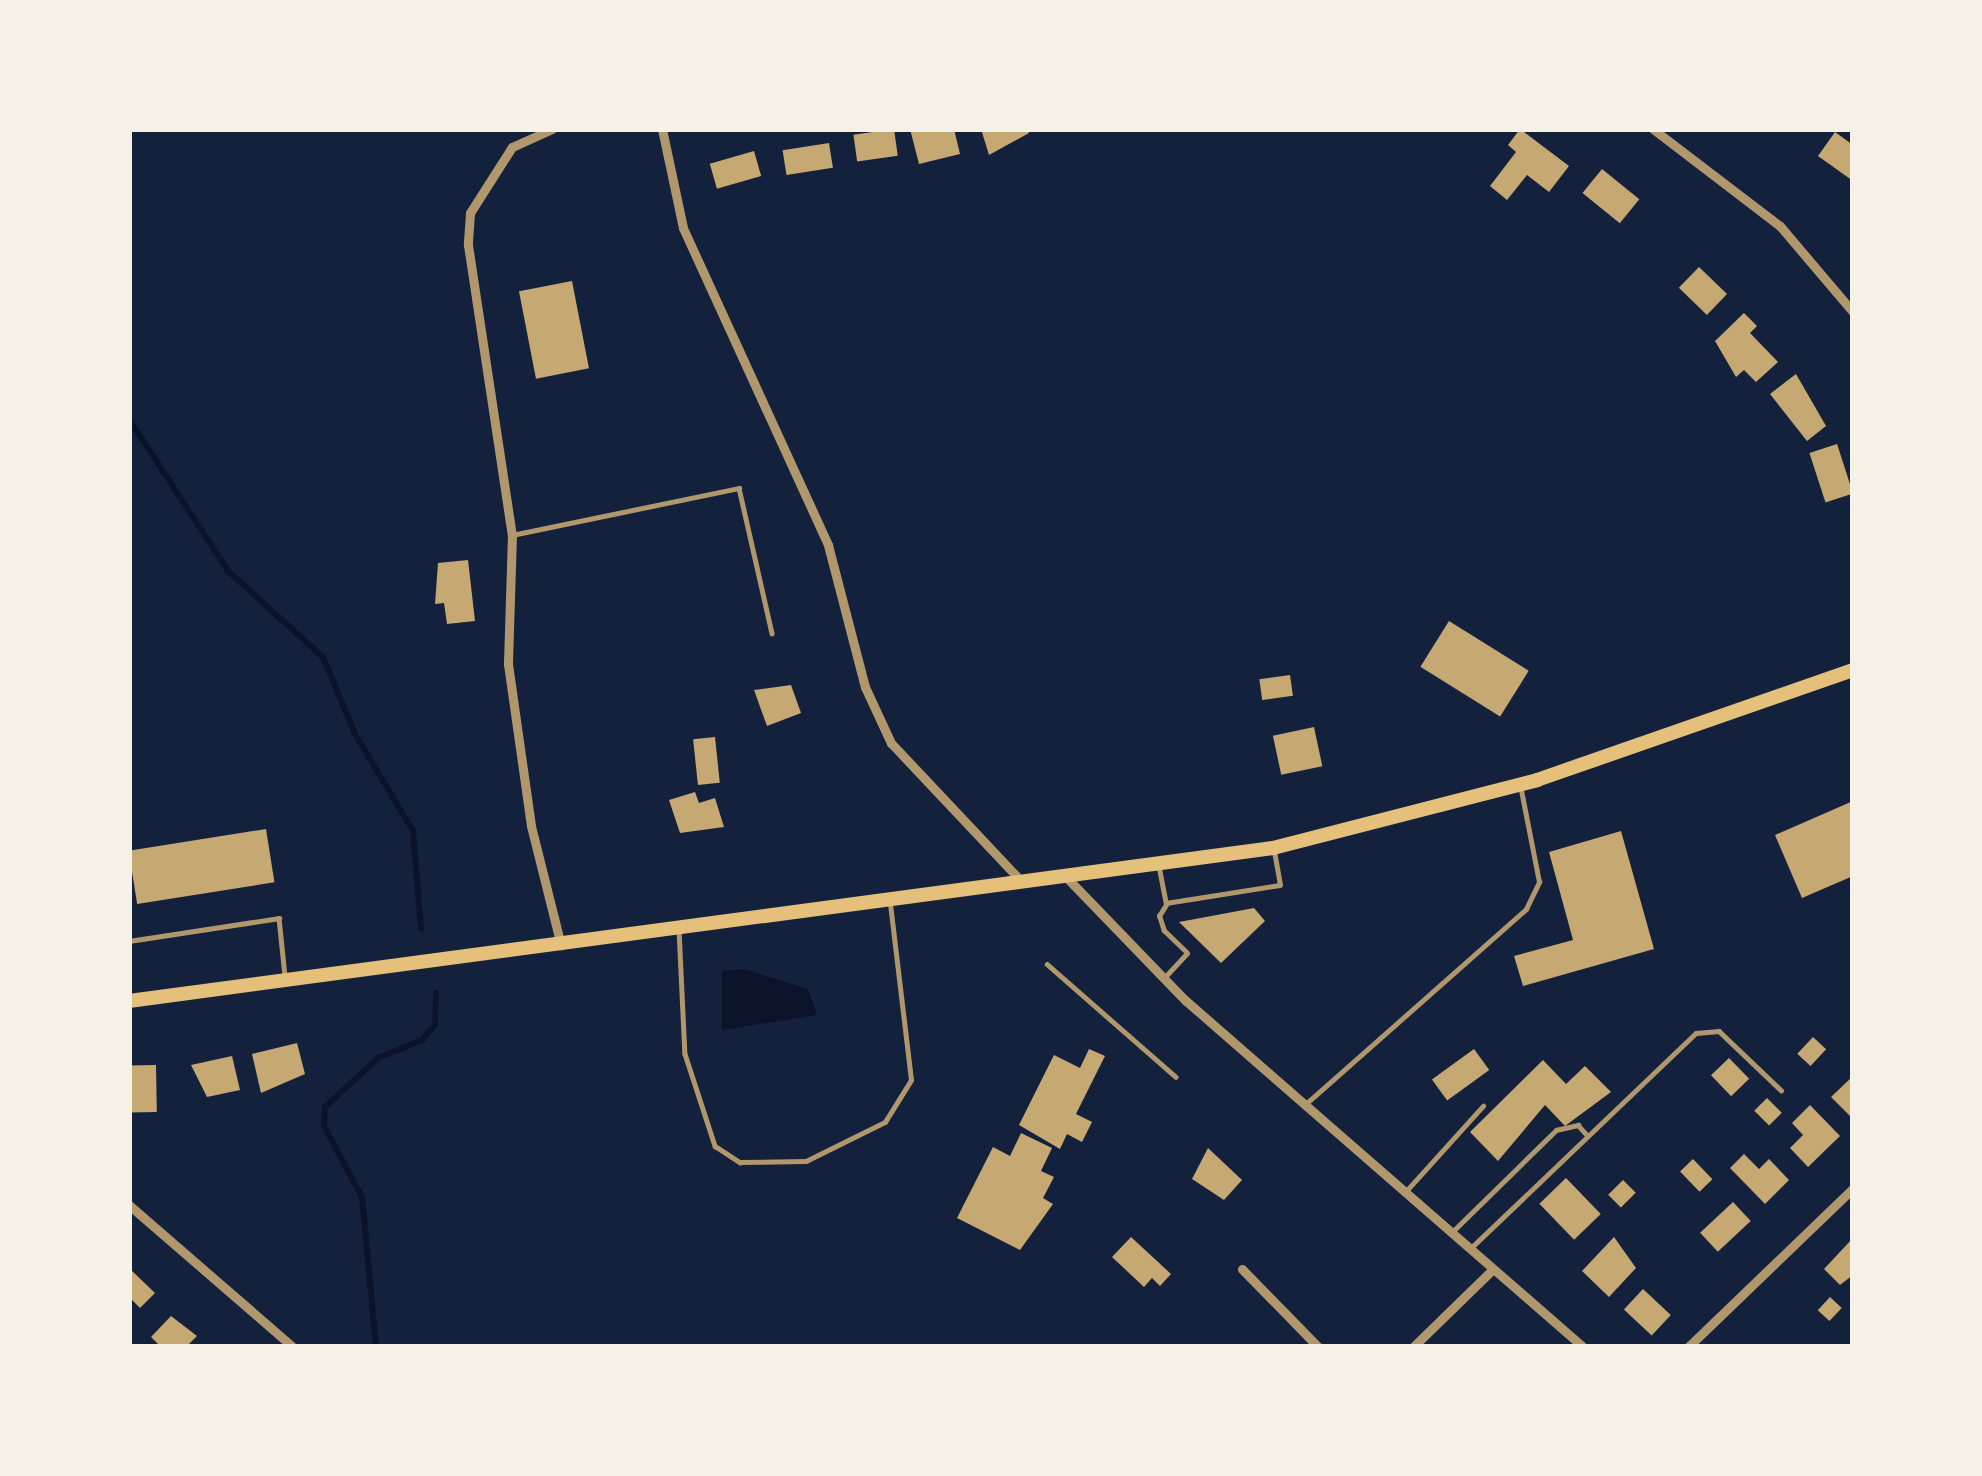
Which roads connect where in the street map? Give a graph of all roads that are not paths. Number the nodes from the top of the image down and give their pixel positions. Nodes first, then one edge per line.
1 (552, 129) edge
2 (662, 129) edge
3 (1653, 129) edge
4 (1853, 312) edge
5 (512, 535) junction
6 (772, 633) dead end
7 (1853, 670) edge
8 (1520, 785) junction
9 (1273, 848) junction
10 (1159, 866) junction
11 (1069, 880) junction
12 (1024, 885) junction
13 (890, 902) junction
14 (1166, 903) junction
15 (680, 929) junction
16 (129, 941) edge
17 (561, 945) junction
18 (1047, 964) dead end
19 (1163, 979) junction
20 (285, 981) junction
21 (129, 1001) edge
22 (1176, 1077) dead end
23 (1780, 1090) dead end
24 (1304, 1105) junction
25 (1483, 1106) dead end
26 (1587, 1135) junction
27 (1853, 1188) edge
28 (1404, 1194) junction
29 (129, 1205) edge
30 (1451, 1233) junction
31 (1469, 1250) junction
32 (1242, 1269) dead end
33 (1492, 1270) junction
34 (293, 1347) edge
35 (1318, 1347) edge
36 (1413, 1347) edge
37 (1583, 1347) edge
38 (1688, 1347) edge

1 - 5 street
2 - 12 street
3 - 4 street
5 - 6 lane
5 - 17 street
7 - 8 main road
8 - 9 main road
8 - 24 lane
9 - 10 main road
9 - 14 lane
10 - 11 main road
10 - 14 lane
11 - 12 main road
11 - 19 street
12 - 13 main road
13 - 15 main road
13 - 15 lane
14 - 19 lane
15 - 17 main road
16 - 20 lane
17 - 20 main road
18 - 22 lane
19 - 24 street
20 - 21 main road
23 - 26 lane
24 - 28 street
25 - 28 lane
26 - 30 lane
26 - 31 lane
27 - 38 street
28 - 30 street
29 - 34 street
30 - 31 street
31 - 33 street
32 - 35 street
33 - 36 street
33 - 37 street

